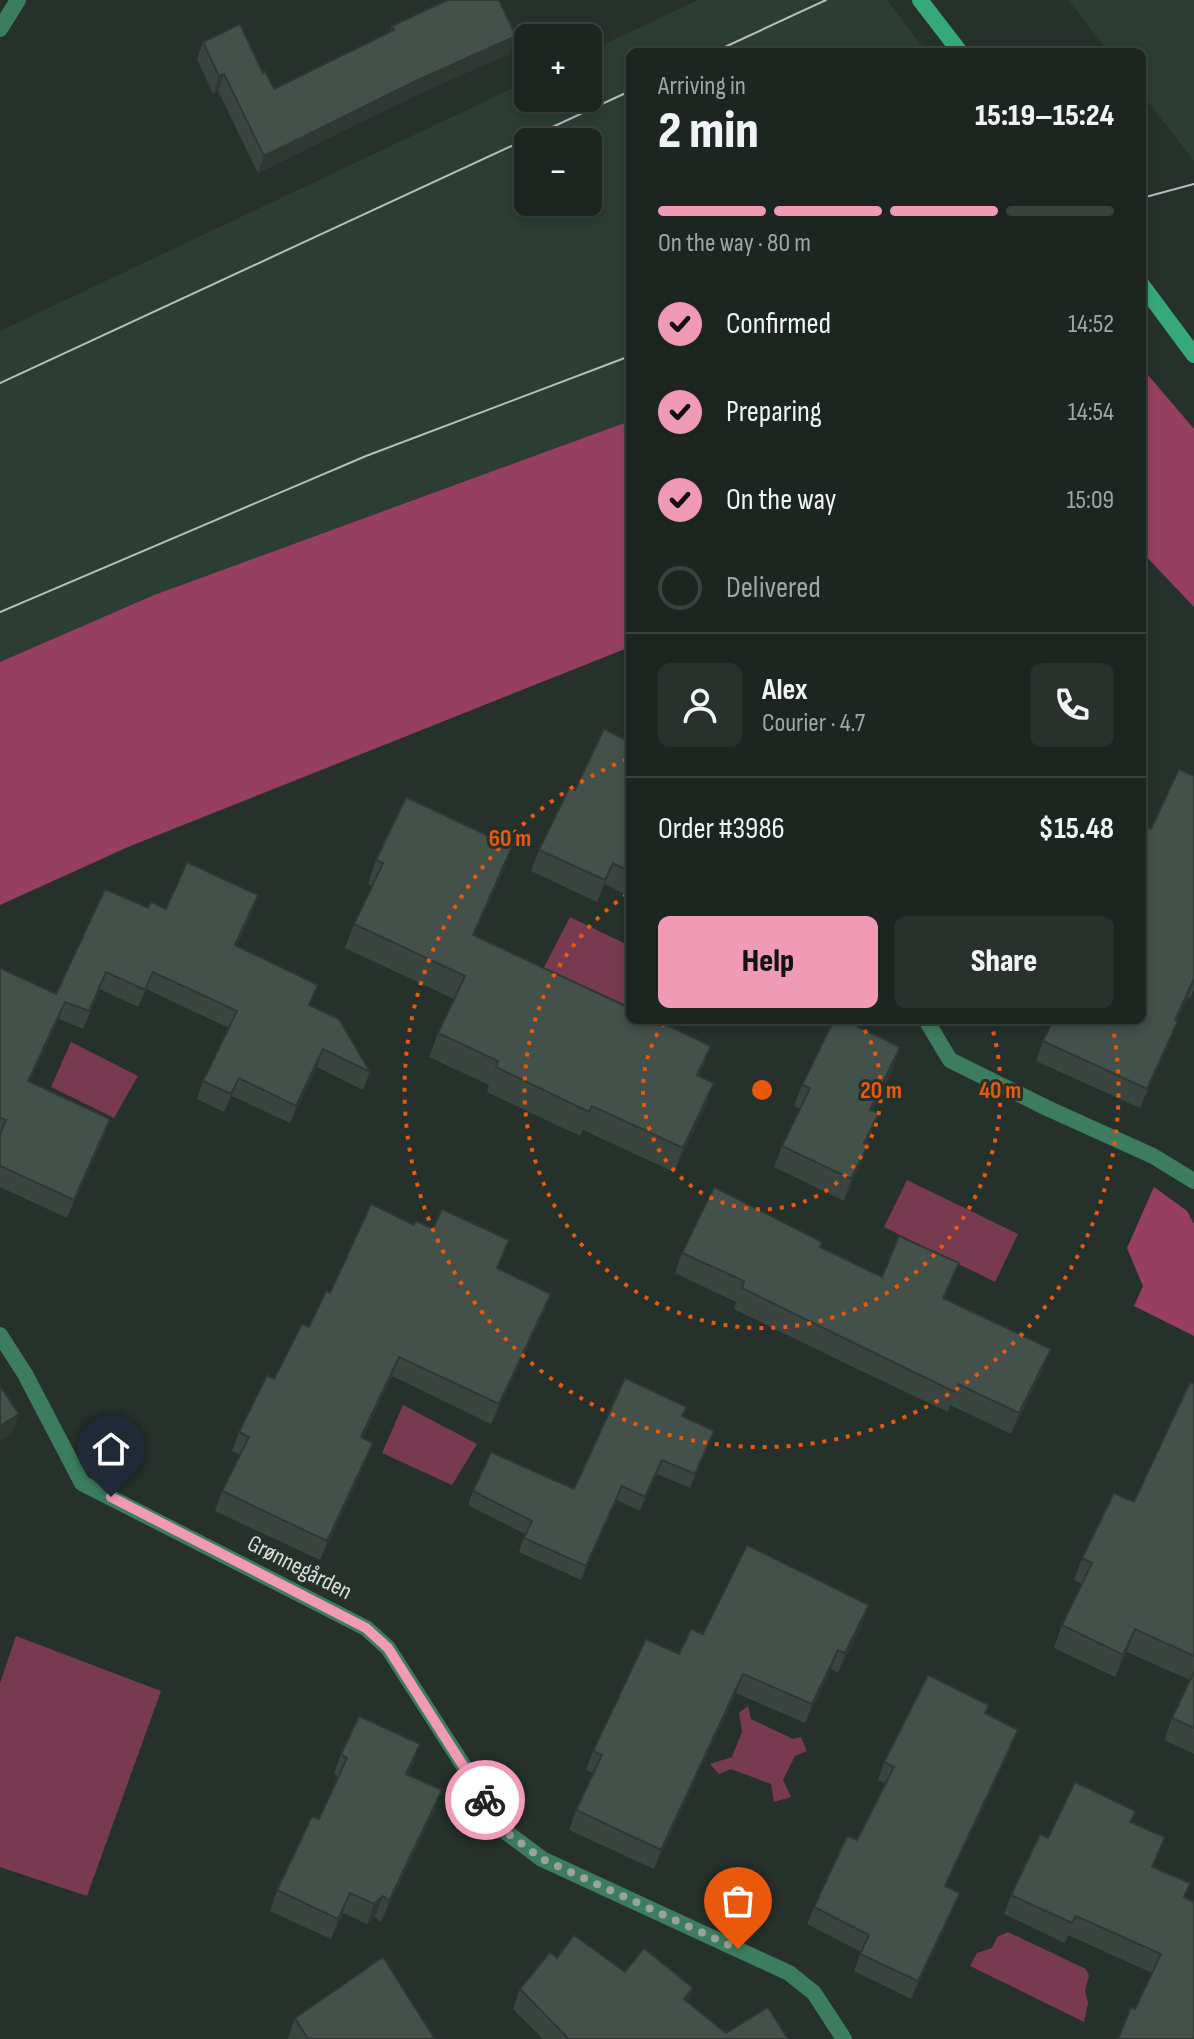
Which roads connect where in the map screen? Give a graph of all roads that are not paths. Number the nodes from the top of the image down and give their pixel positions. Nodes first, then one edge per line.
1 (18, 0) edge
2 (920, 0) edge
3 (0, 29) edge
4 (957, 48) edge
5 (1146, 291) edge
6 (1194, 355) edge
7 (928, 1024) edge
8 (1194, 1181) edge
9 (0, 1335) edge
10 (844, 2039) edge

1 - 3 street
2 - 4 street
5 - 6 street
7 - 8 street
9 - 10 street, Grønnegården

